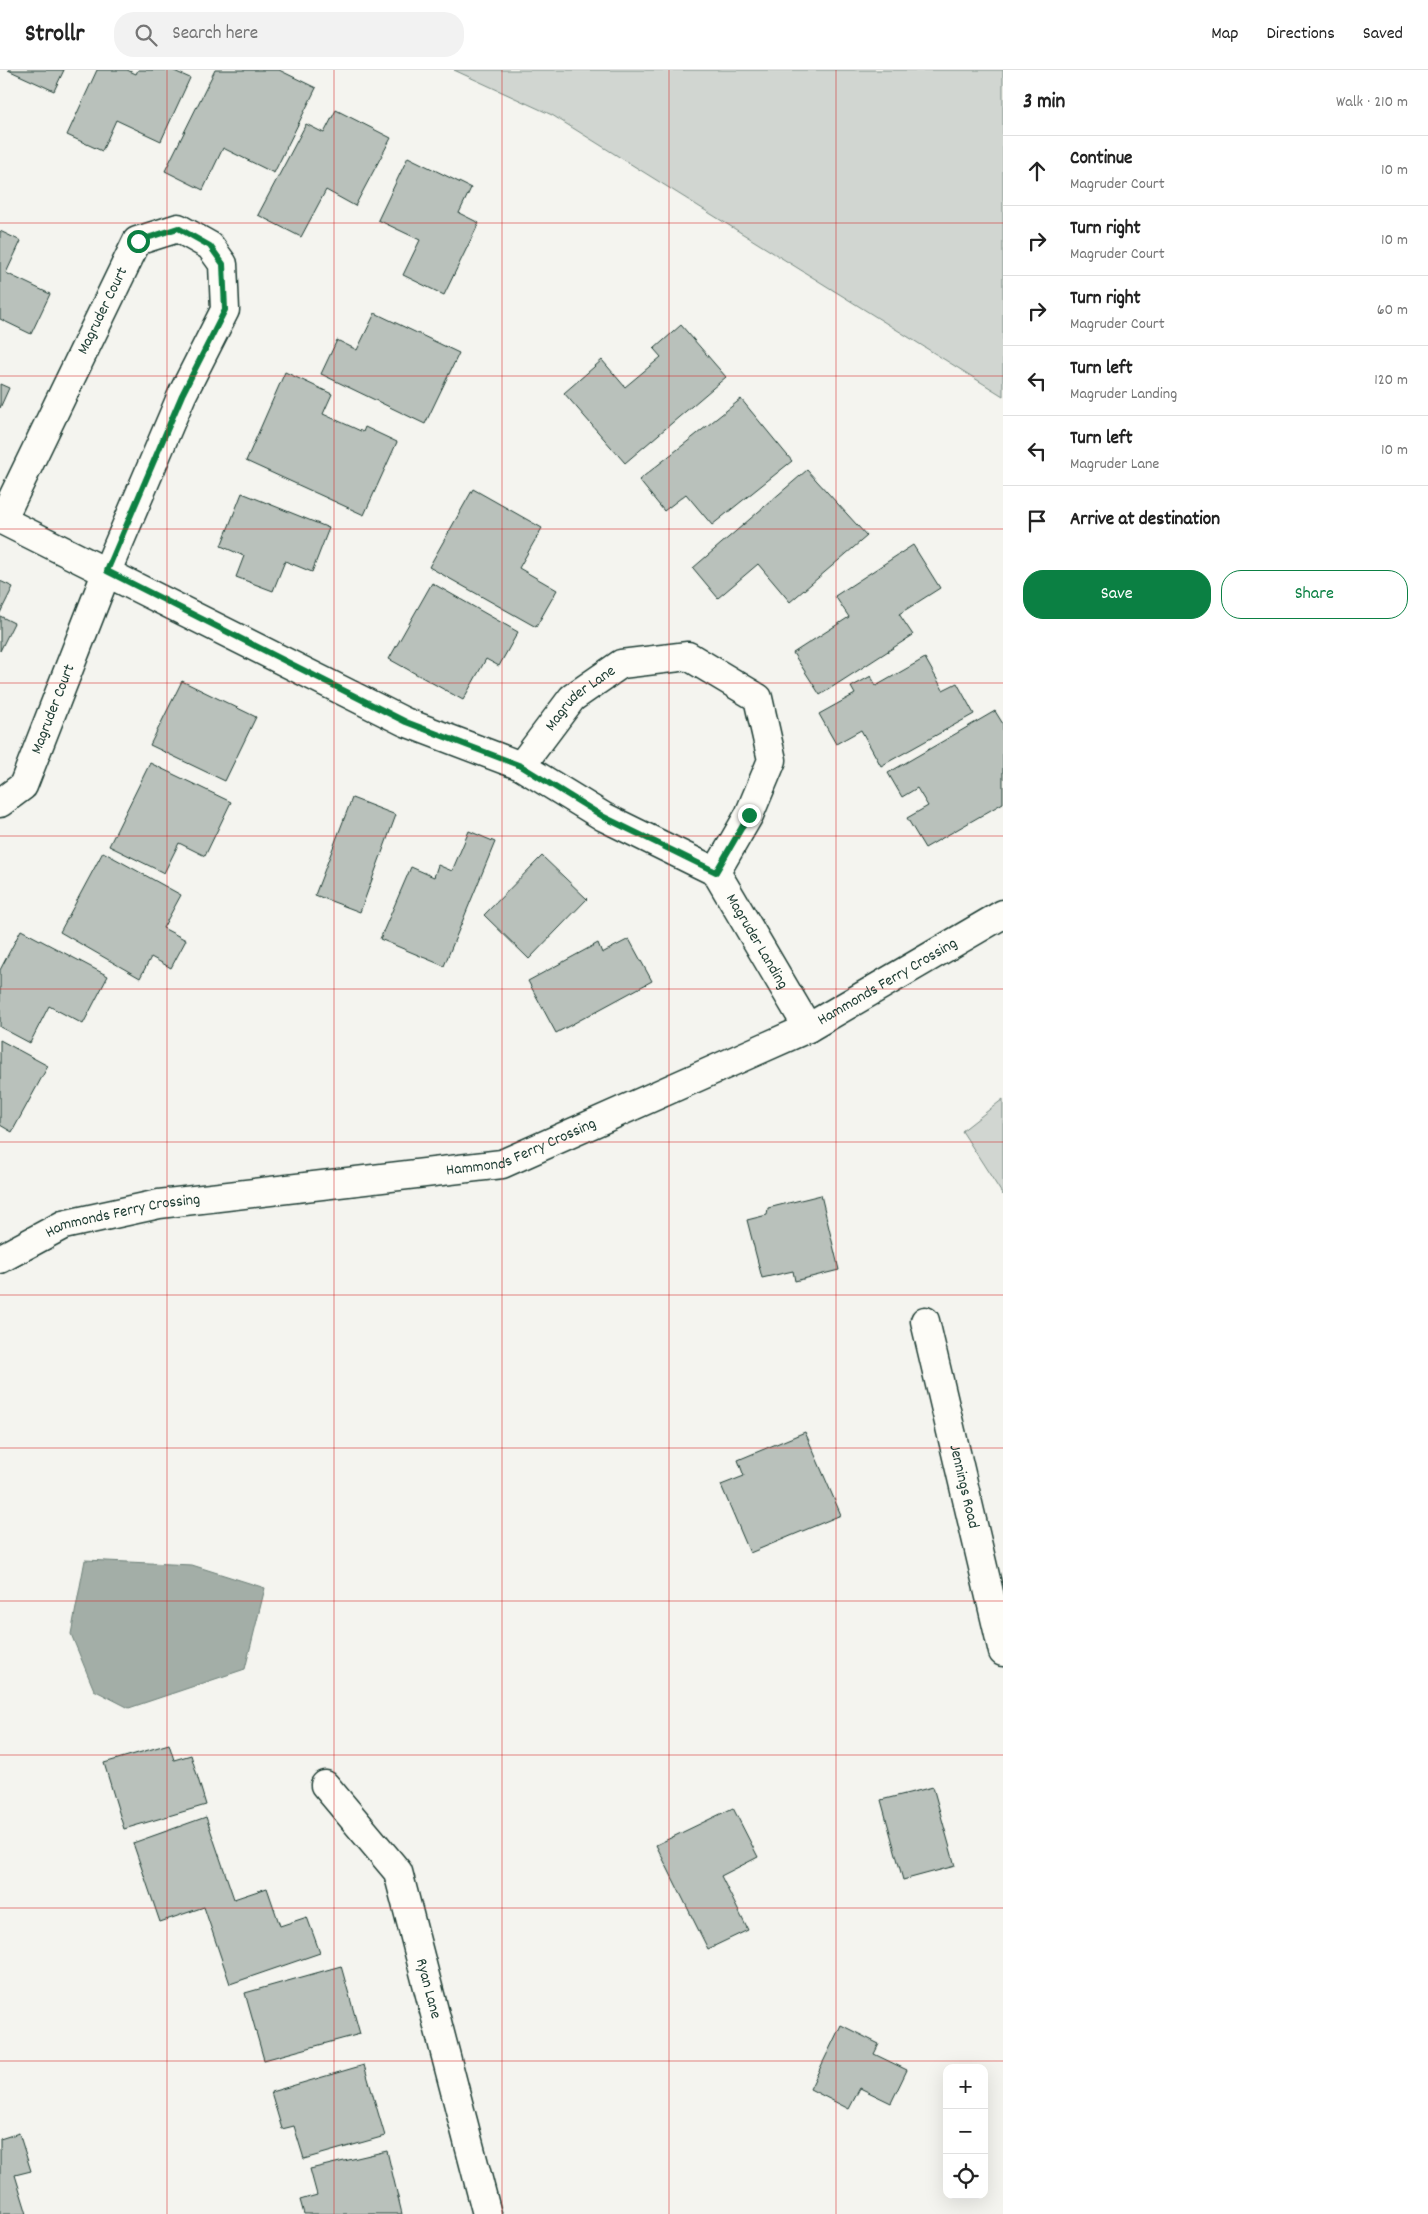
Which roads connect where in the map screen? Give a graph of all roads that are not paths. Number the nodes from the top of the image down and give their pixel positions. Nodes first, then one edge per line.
1 (1, 519) edge
2 (107, 571) junction
3 (521, 766) junction
4 (0, 803) edge
5 (716, 872) junction
6 (1003, 914) edge
7 (808, 1028) junction
8 (0, 1259) edge
9 (925, 1321) dead end
10 (1003, 1652) edge
11 (325, 1785) dead end
12 (487, 2214) edge

1 - 2 street
1 - 2 street, Magruder Court
2 - 3 street
2 - 4 street, Magruder Court
3 - 5 street
3 - 5 street, Magruder Lane
5 - 7 street, Magruder Landing
6 - 7 street, Hammonds Ferry Crossing
7 - 8 street, Hammonds Ferry Crossing
9 - 10 street, Jennings Road
11 - 12 street, Ryan Lane

